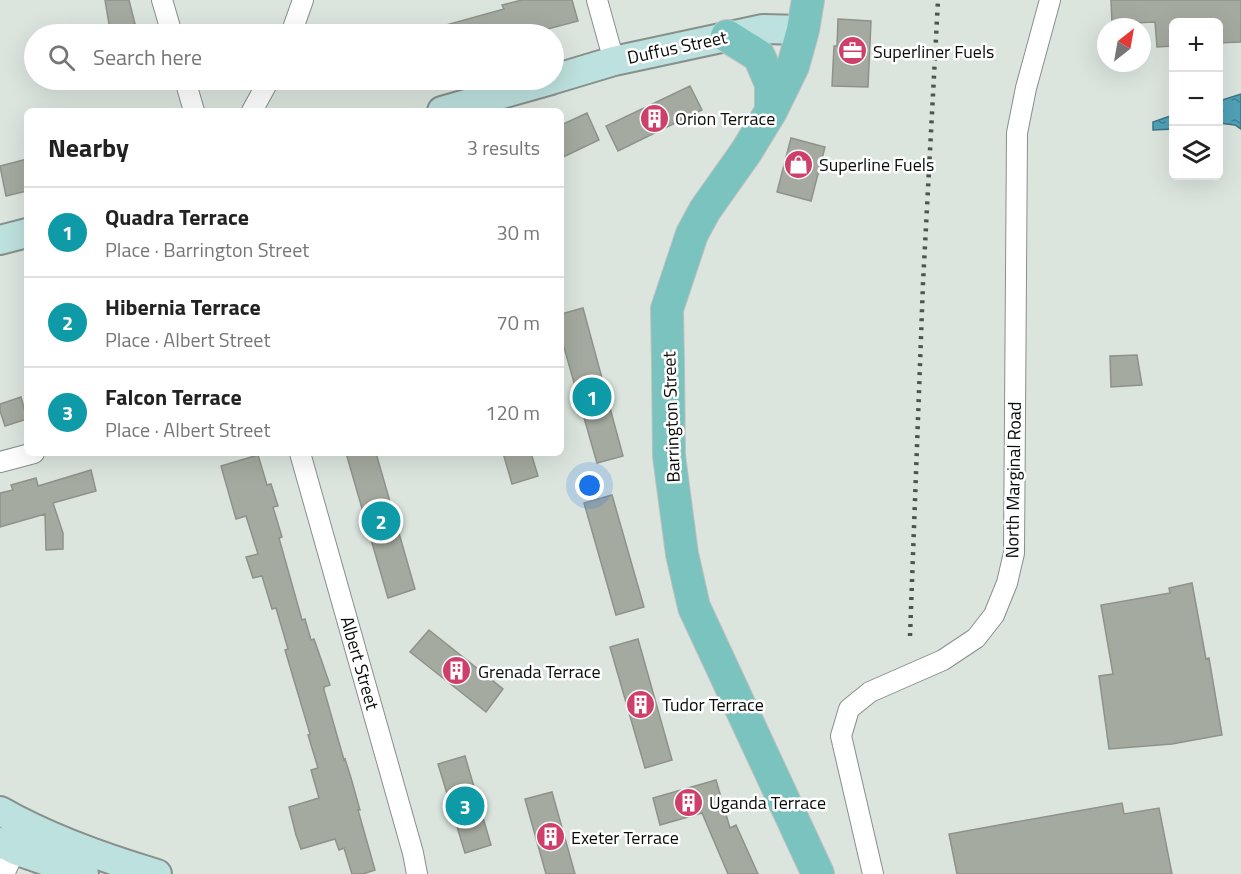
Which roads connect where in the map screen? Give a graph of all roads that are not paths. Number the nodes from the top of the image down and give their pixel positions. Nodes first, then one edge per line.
1 (162, 0) edge
2 (303, 0) edge
3 (597, 0) edge
4 (808, 0) edge
5 (1050, 0) edge
6 (169, 24) edge
7 (295, 24) edge
8 (803, 30) junction
9 (727, 36) junction
10 (614, 61) junction
11 (564, 76) edge
12 (188, 90) edge
13 (264, 90) edge
14 (514, 90) edge
15 (193, 108) edge
16 (254, 108) edge
17 (452, 108) edge
18 (771, 111) junction
19 (24, 233) edge
20 (0, 240) edge
21 (24, 456) edge
22 (301, 456) edge
23 (0, 462) edge
24 (7, 833) edge
25 (84, 874) edge
26 (157, 874) edge
27 (417, 874) edge
28 (818, 874) edge
29 (873, 874) edge

1 - 6 street
2 - 7 street
3 - 10 street
4 - 8 main road, Barrington Street
5 - 29 street, North Marginal Road
8 - 9 street, Duffus Street
8 - 18 main road, Barrington Street
9 - 10 street, Duffus Street
9 - 18 main road
10 - 11 street, Duffus Street
12 - 15 street
13 - 16 street
14 - 17 street, Duffus Street
18 - 28 main road, Barrington Street
19 - 20 street
21 - 23 street
22 - 27 street, Albert Street
24 - 25 street
24 - 26 street

